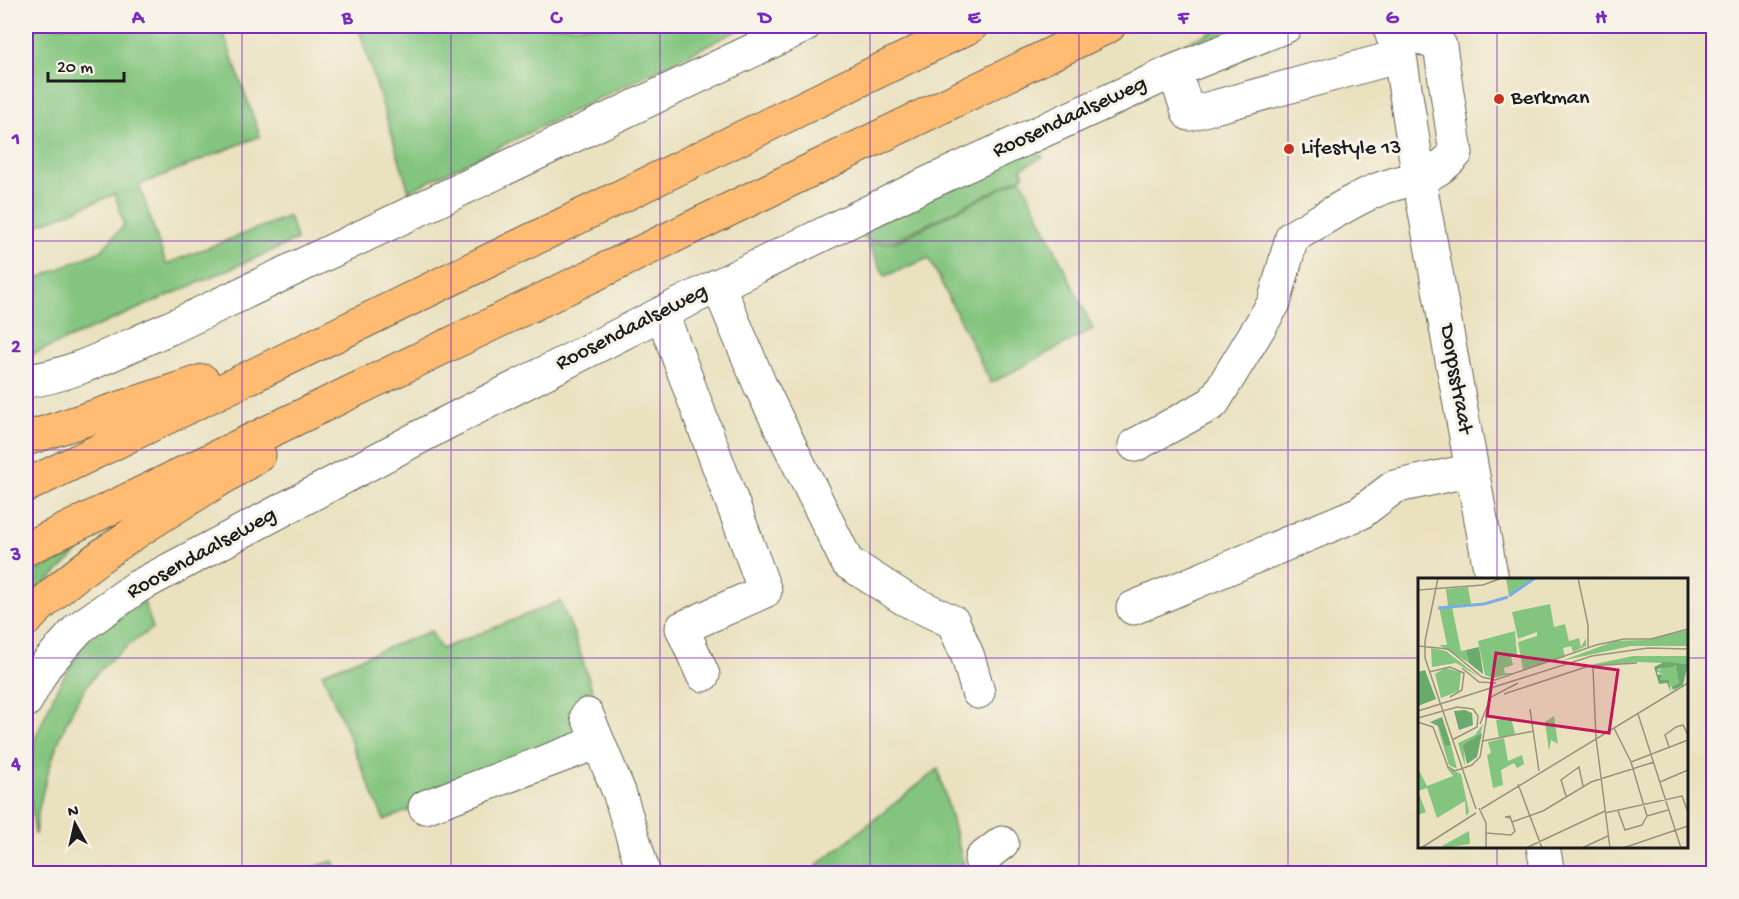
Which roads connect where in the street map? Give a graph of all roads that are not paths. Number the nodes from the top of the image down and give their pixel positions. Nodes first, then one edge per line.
1 (804, 26) edge
2 (971, 26) edge
3 (1109, 26) edge
4 (1286, 26) edge
5 (1389, 26) edge
6 (1397, 41) edge
7 (1174, 70) junction
8 (1419, 179) junction
9 (718, 285) junction
10 (662, 313) junction
11 (325, 341) junction
12 (388, 373) junction
13 (26, 381) edge
14 (26, 439) edge
15 (1135, 445) dead end
16 (1472, 470) junction
17 (26, 486) edge
18 (26, 549) edge
19 (1492, 578) edge
20 (1133, 608) dead end
21 (26, 620) edge
22 (703, 675) dead end
23 (978, 692) dead end
24 (26, 701) edge
25 (425, 807) dead end
26 (1002, 843) dead end
27 (1543, 848) edge
28 (644, 873) edge
29 (985, 873) edge
30 (1548, 873) edge

1 - 13 street
2 - 11 highway
3 - 12 highway
4 - 7 street, Roosendaalseweg
5 - 6 street, Dorpsstraat
6 - 7 street
6 - 8 street, Dorpsstraat
7 - 9 street, Roosendaalseweg
8 - 15 street
8 - 16 street, Dorpsstraat
9 - 10 street, Roosendaalseweg
9 - 23 street
10 - 22 street
10 - 24 street, Roosendaalseweg
11 - 14 highway
11 - 17 highway
12 - 18 highway
12 - 21 highway
16 - 19 street, Dorpsstraat
16 - 20 street
25 - 28 street
26 - 29 street
27 - 30 street

